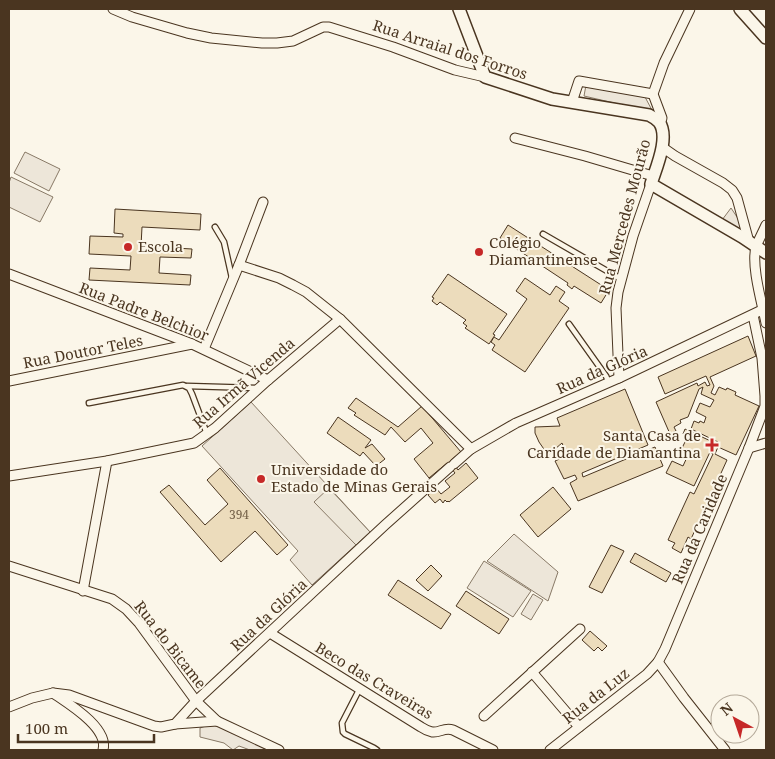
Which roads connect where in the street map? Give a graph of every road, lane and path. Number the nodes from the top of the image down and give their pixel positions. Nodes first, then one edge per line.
1 (113, 9) edge
2 (459, 9) edge
3 (690, 9) edge
4 (740, 9) edge
5 (766, 38) edge
6 (485, 77) junction
7 (653, 94) junction
8 (572, 102) junction
9 (660, 124) junction
10 (516, 138) dead end
11 (662, 147) junction
12 (652, 180) junction
13 (263, 202) dead end
14 (766, 225) edge
15 (215, 226) dead end
16 (543, 234) dead end
17 (757, 247) edge
18 (239, 265) junction
19 (9, 274) edge
20 (621, 279) junction
21 (232, 282) junction
22 (765, 309) edge
23 (753, 315) junction
24 (340, 319) junction
25 (569, 324) dead end
26 (766, 324) edge
27 (192, 344) junction
28 (204, 349) junction
29 (619, 378) junction
30 (268, 380) junction
31 (9, 381) edge
32 (609, 383) junction
33 (186, 386) junction
34 (259, 388) junction
35 (90, 402) dead end
36 (766, 406) edge
37 (208, 435) junction
38 (766, 444) edge
39 (749, 448) junction
40 (471, 449) junction
41 (107, 461) junction
42 (9, 476) edge
43 (9, 566) edge
44 (83, 591) junction
45 (580, 629) dead end
46 (270, 634) junction
47 (658, 662) junction
48 (532, 672) junction
49 (360, 690) junction
50 (53, 693) junction
51 (196, 701) junction
52 (9, 707) edge
53 (484, 716) dead end
54 (217, 721) junction
55 (176, 724) junction
56 (579, 727) junction
57 (103, 750) edge
58 (279, 750) edge
59 (377, 750) edge
60 (493, 750) edge
61 (550, 750) edge
62 (725, 750) edge

1 - 6 street, Rua Arraial dos Forros
2 - 6 main road
3 - 7 street
4 - 5 main road
6 - 8 main road, Rua Arraial dos Forros
7 - 8 street
7 - 9 street
8 - 9 main road, Rua Arraial dos Forros
9 - 11 main road, Rua Mercedes Mourão
10 - 12 street
11 - 12 main road, Rua Mercedes Mourão
11 - 17 street
12 - 17 main road
12 - 20 street, Rua Mercedes Mourão
13 - 18 street
14 - 17 street
15 - 21 lane
16 - 20 lane
17 - 22 street
18 - 21 street
18 - 24 street
19 - 27 street, Rua Padre Belchior
20 - 29 street, Rua Mercedes Mourão
21 - 28 street
22 - 23 street, Rua da Glória
22 - 26 street
23 - 29 street, Rua da Glória
23 - 36 street
24 - 30 street, Rua Irmã Vicenda
24 - 40 street
25 - 32 lane
27 - 28 street, Rua Padre Belchior
27 - 31 street, Rua Doutor Teles
28 - 30 street, Rua Padre Belchior
29 - 32 street, Rua da Glória
30 - 34 street, Rua Irmã Vicenda
32 - 40 street, Rua da Glória
33 - 34 lane
33 - 35 lane
33 - 37 lane
34 - 37 street, Rua Irmã Vicenda
36 - 39 street, Rua da Caridade
37 - 41 street, Rua Irmã Vicenda
38 - 39 street
39 - 47 street, Rua da Caridade
40 - 46 street, Rua da Glória
41 - 42 street, Rua Irmã Vicenda
41 - 44 street
43 - 44 street, Rua do Bicame
44 - 51 street, Rua do Bicame
45 - 48 street
46 - 49 street, Beco das Craveiras
46 - 51 street, Rua da Glória
47 - 56 street, Rua da Luz
47 - 62 street
48 - 53 street
48 - 56 street
49 - 59 lane
49 - 60 street, Beco das Craveiras
50 - 52 street
50 - 55 street
50 - 57 street
51 - 54 street, Rua do Bicame
51 - 55 street, Rua da Glória
54 - 55 street
54 - 58 street
56 - 61 street, Rua da Luz

